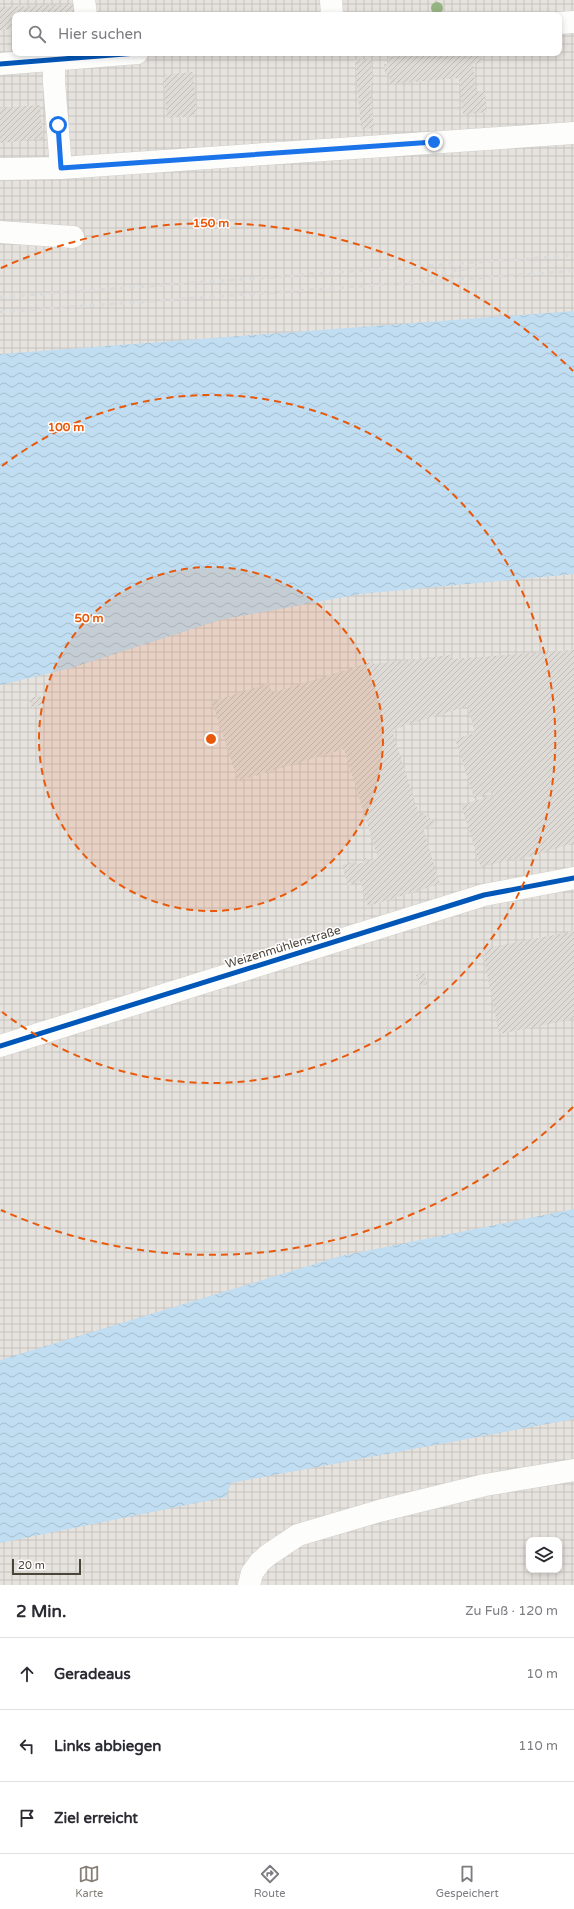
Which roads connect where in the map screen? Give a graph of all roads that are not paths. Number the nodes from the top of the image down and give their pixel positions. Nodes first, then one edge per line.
1 (84, 0) edge
2 (331, 0) edge
3 (86, 12) edge
4 (332, 12) edge
5 (574, 22) edge
6 (562, 23) edge
7 (82, 56) edge
8 (54, 60) junction
9 (0, 64) edge
10 (574, 133) edge
11 (61, 168) junction
12 (0, 169) edge
13 (0, 232) edge
14 (73, 237) dead end
15 (574, 878) edge
16 (0, 1046) edge
17 (574, 1470) edge
18 (249, 1585) edge

1 - 3 street
2 - 4 street
5 - 6 street
7 - 8 street
8 - 9 street
8 - 11 street
10 - 11 street
11 - 12 street
13 - 14 street
15 - 16 street, Weizenmühlenstraße
17 - 18 street

